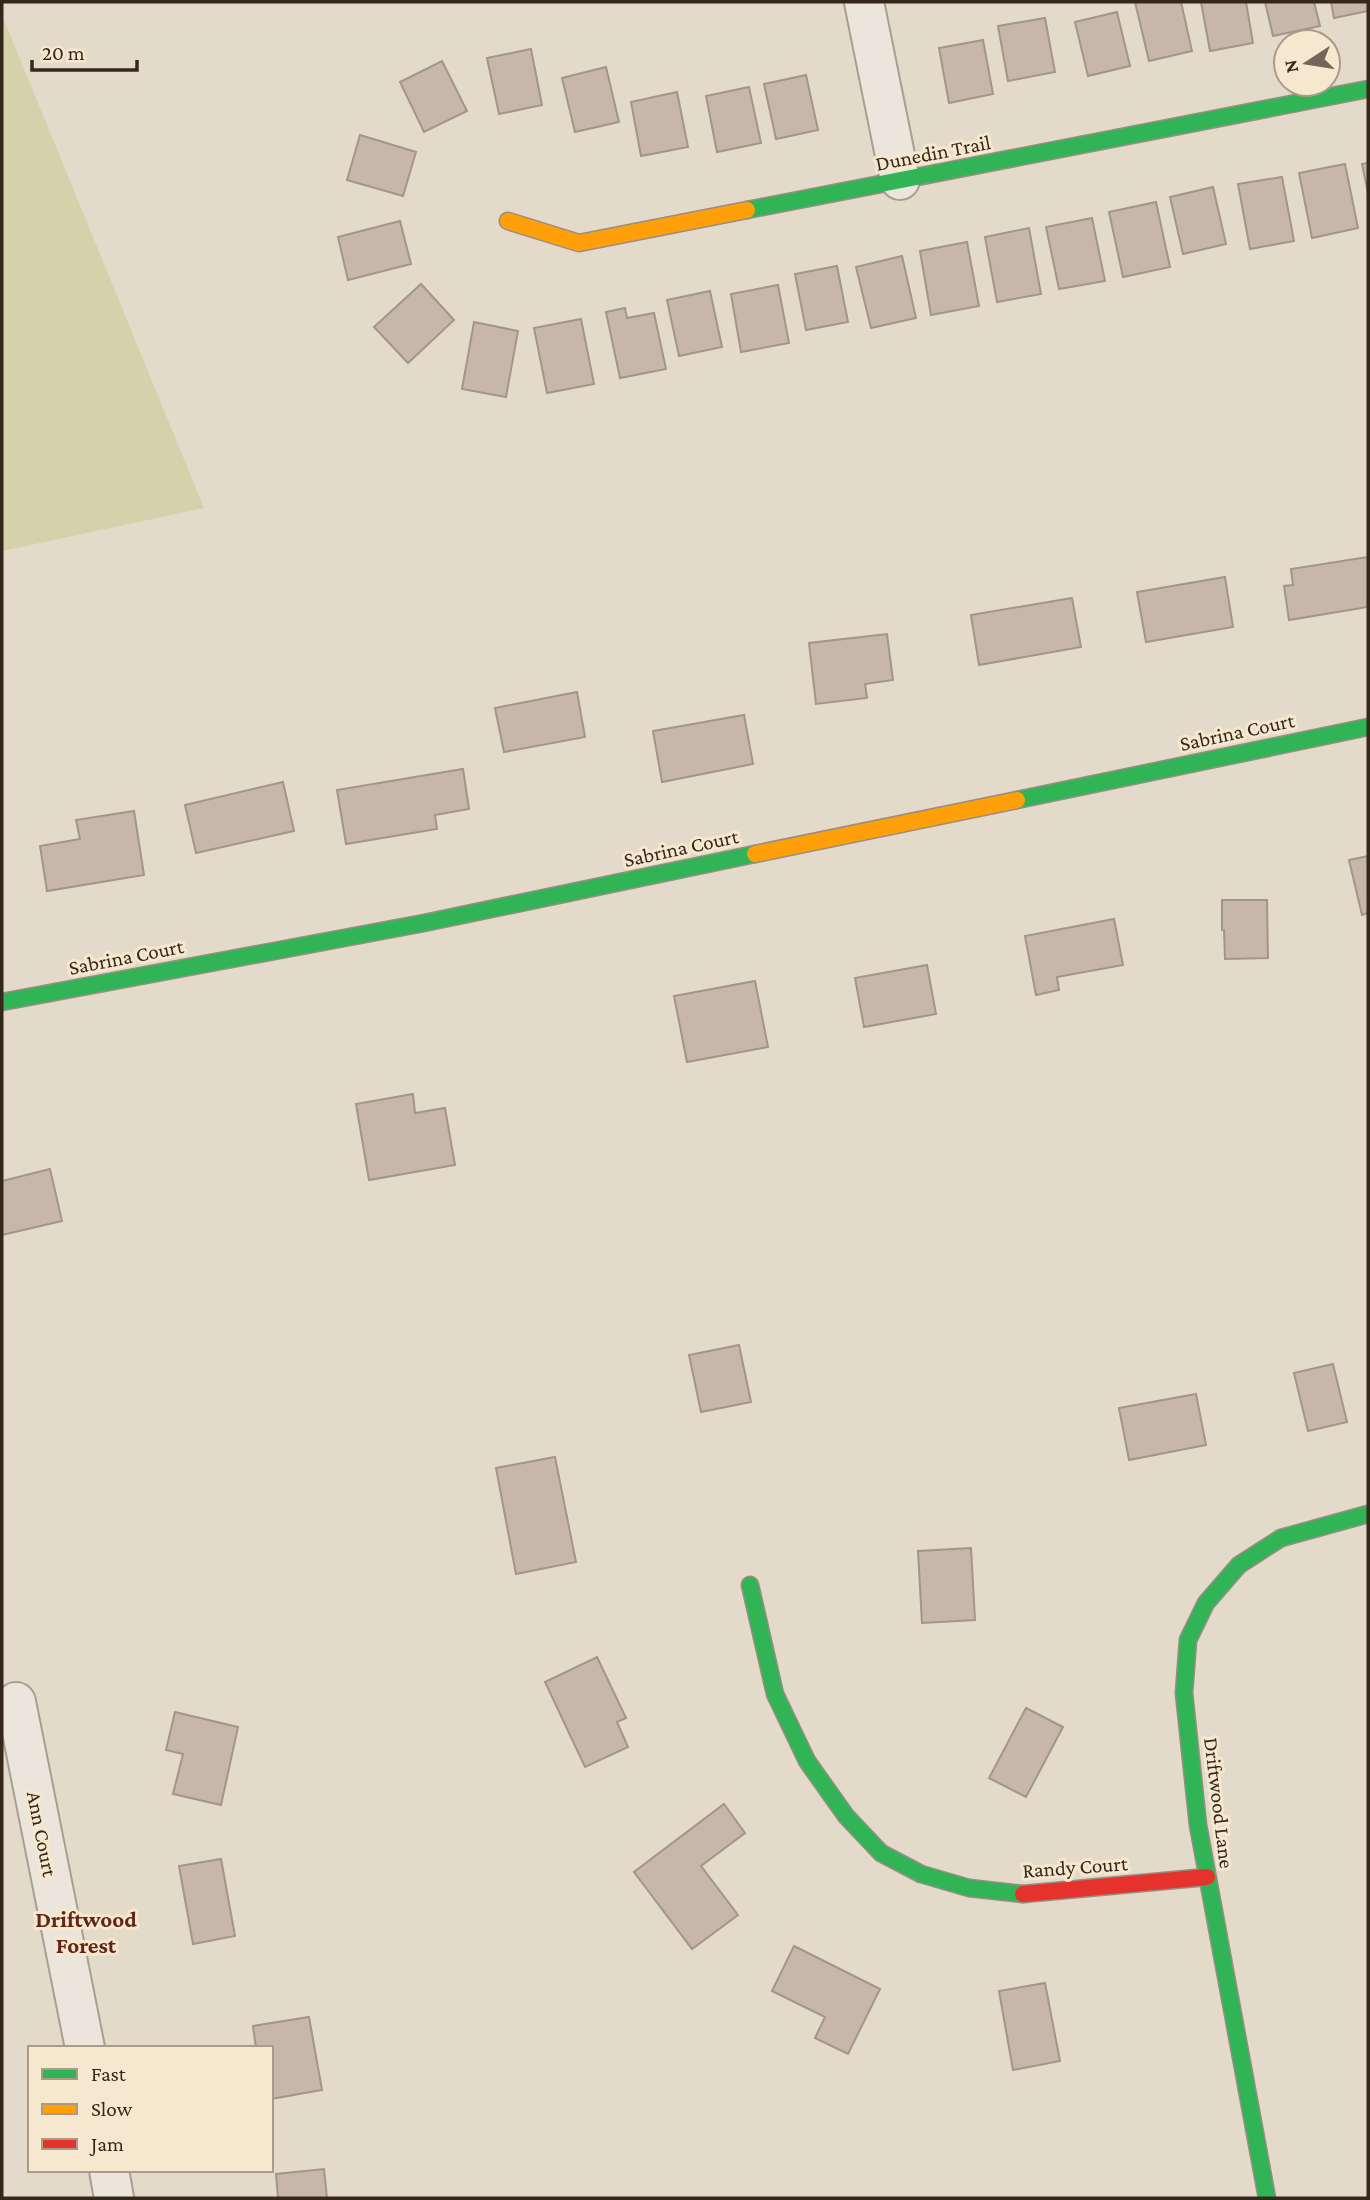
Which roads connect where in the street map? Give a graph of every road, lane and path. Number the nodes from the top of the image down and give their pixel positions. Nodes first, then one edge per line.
1 (864, 2) edge
2 (1368, 89) edge
3 (900, 180) junction
4 (508, 221) dead end
5 (1368, 727) edge
6 (2, 1002) edge
7 (1368, 1514) edge
8 (750, 1585) dead end
9 (16, 1702) dead end
10 (1207, 1877) junction
11 (85, 2046) edge
12 (109, 2172) edge
13 (114, 2198) edge
14 (1267, 2198) edge

1 - 3 street
2 - 3 street, Dunedin Trail
3 - 4 street, Dunedin Trail
5 - 6 street, Sabrina Court
7 - 10 street, Driftwood Lane
8 - 10 street, Randy Court
9 - 11 street, Ann Court
10 - 14 street, Driftwood Lane
12 - 13 street

